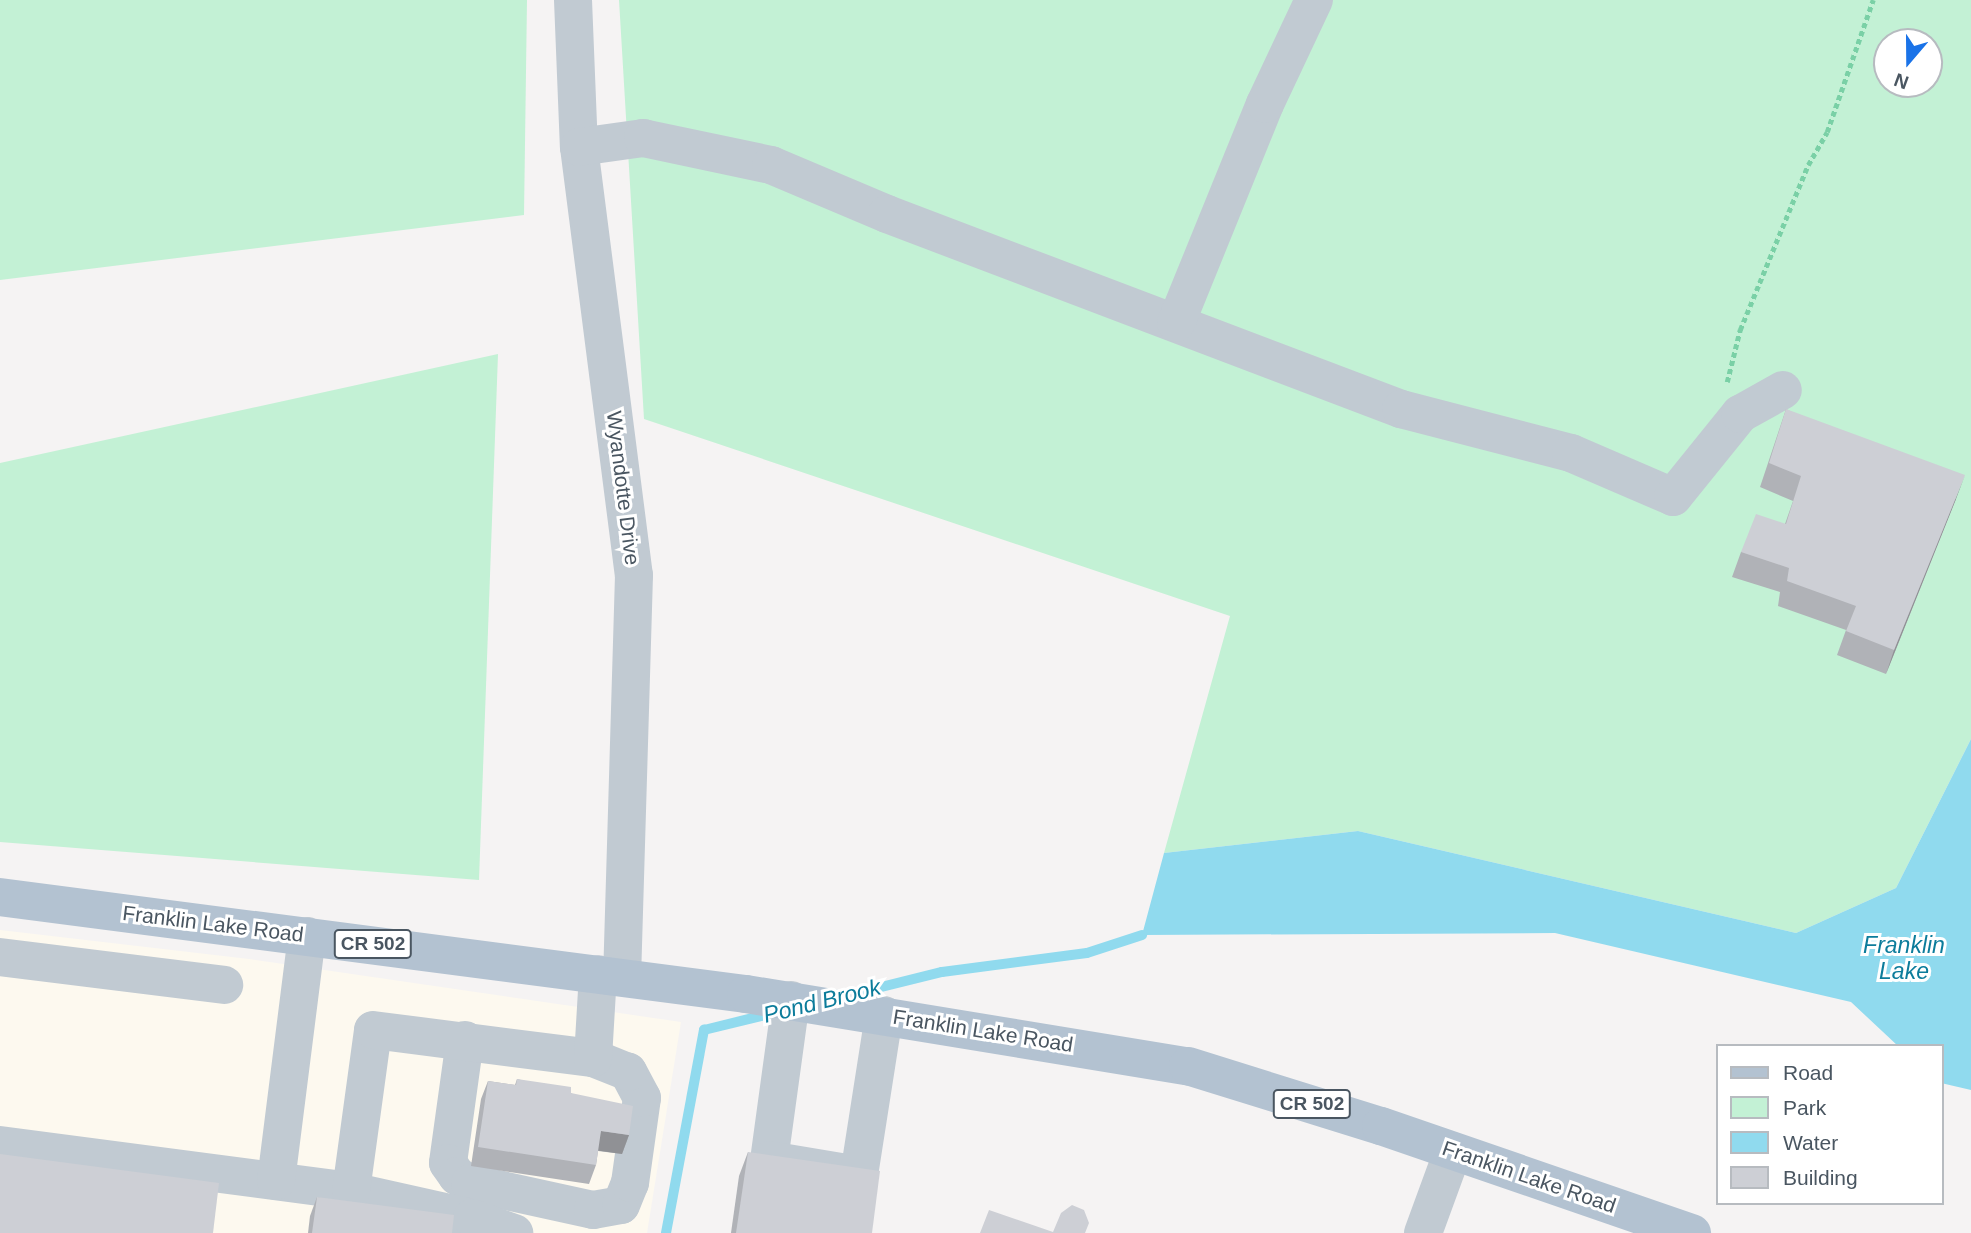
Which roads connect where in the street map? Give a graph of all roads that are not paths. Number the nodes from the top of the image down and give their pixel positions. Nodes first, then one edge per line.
1 (573, 0) edge
2 (1314, 0) edge
3 (579, 147) junction
4 (1176, 323) junction
5 (1783, 390) dead end
6 (0, 897) edge
7 (307, 936) junction
8 (0, 957) edge
9 (610, 976) junction
10 (224, 985) dead end
11 (902, 1018) junction
12 (786, 1032) junction
13 (465, 1040) junction
14 (593, 1058) junction
15 (0, 1145) edge
16 (1453, 1151) junction
17 (276, 1181) junction
18 (351, 1191) junction
19 (593, 1210) junction
20 (471, 1226) edge
21 (513, 1233) edge
22 (1423, 1233) edge
23 (1692, 1233) edge

1 - 3 street, Wyandotte Drive
2 - 4 street
3 - 4 street
3 - 9 street, Wyandotte Drive
4 - 5 street
6 - 7 main road, Franklin Lake Road / CR 502
7 - 9 main road, Franklin Lake Road / CR 502
7 - 17 street
8 - 10 street
9 - 12 main road, Franklin Lake Road / CR 502
9 - 14 street, Wyandotte Drive
11 - 12 main road, Franklin Lake Road / CR 502
11 - 12 street
11 - 16 main road, Franklin Lake Road / CR 502
13 - 14 street
13 - 18 street
13 - 19 street
14 - 19 street
14 - 19 street
15 - 17 street
16 - 22 street
16 - 23 main road, Franklin Lake Road / CR 502
17 - 18 street
18 - 20 street
20 - 21 street

